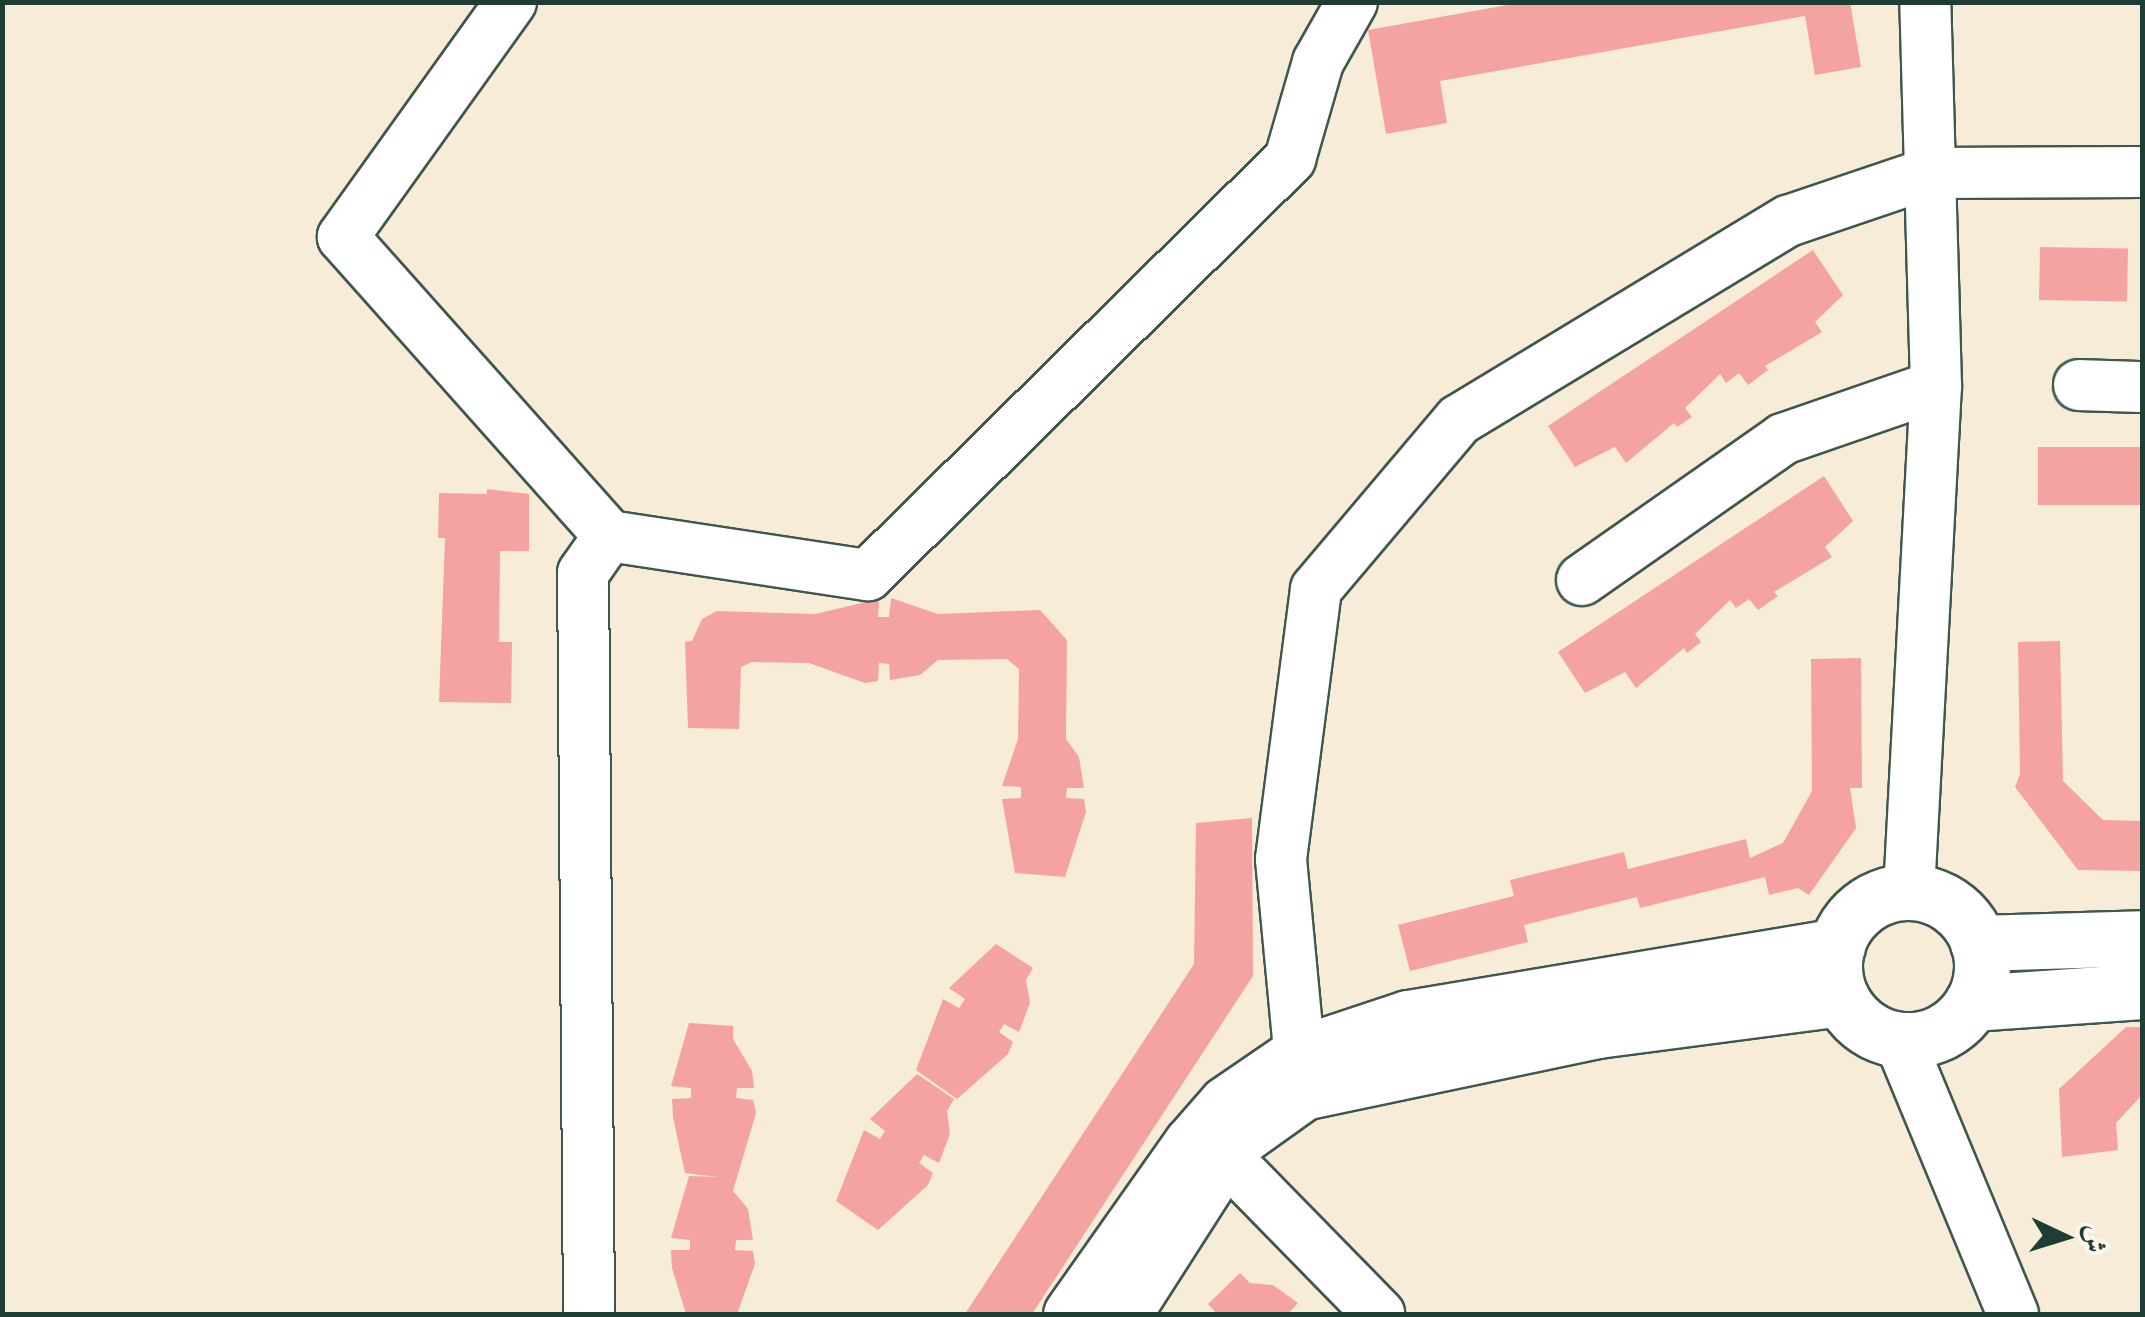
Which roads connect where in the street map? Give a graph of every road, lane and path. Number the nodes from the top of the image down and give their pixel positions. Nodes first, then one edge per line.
1 (511, 2) edge
2 (1352, 2) edge
3 (1925, 2) edge
4 (2142, 172) edge
5 (1930, 173) junction
6 (2079, 385) dead end
7 (1936, 386) junction
8 (2142, 387) edge
9 (609, 536) junction
10 (1582, 580) dead end
11 (1909, 892) junction
12 (2142, 938) edge
13 (1978, 943) junction
14 (1839, 972) junction
15 (2142, 992) edge
16 (1972, 1004) junction
17 (1898, 1040) junction
18 (1301, 1073) junction
19 (1212, 1145) junction
20 (589, 1314) edge
21 (1070, 1314) edge
22 (1122, 1314) edge
23 (1379, 1314) edge
24 (2013, 1314) edge

1 - 9 street
2 - 9 street
3 - 5 street
4 - 5 street
5 - 7 street
5 - 18 street
6 - 8 street
7 - 10 street
7 - 11 street
9 - 20 street
11 - 13 main road
11 - 14 main road
12 - 13 main road
13 - 16 main road
14 - 17 main road
14 - 18 main road
15 - 16 main road
16 - 17 main road
17 - 24 street
18 - 19 main road
19 - 21 main road
19 - 22 main road
19 - 23 street

